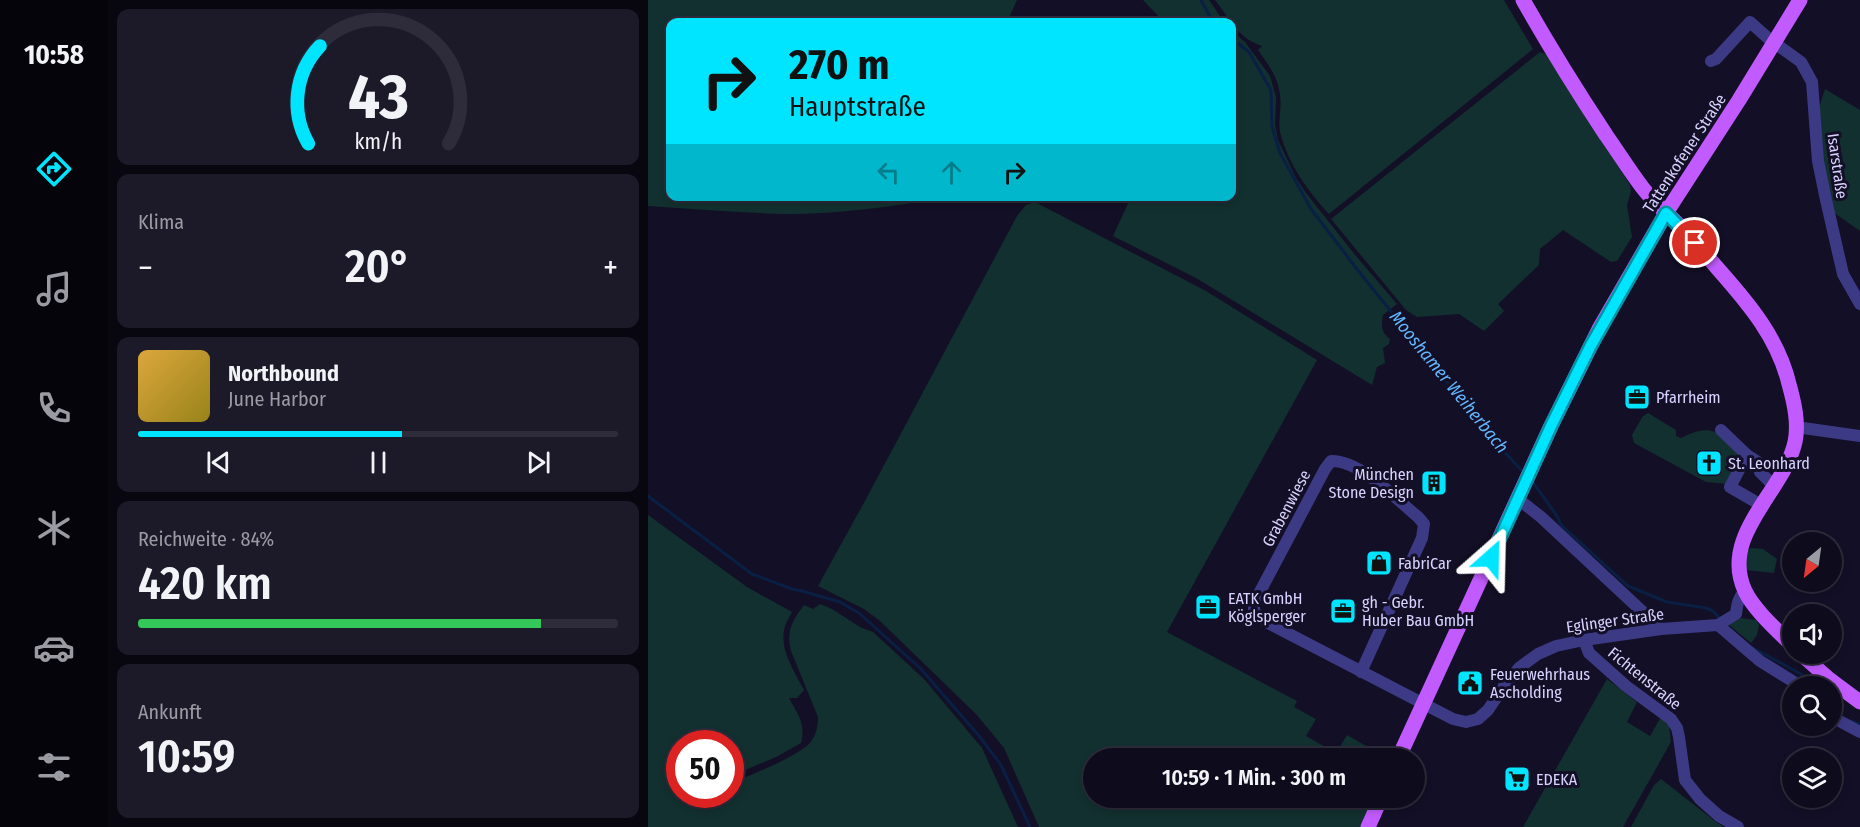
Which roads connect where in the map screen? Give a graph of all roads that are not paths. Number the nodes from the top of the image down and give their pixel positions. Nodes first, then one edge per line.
1 (1523, 0) edge
2 (1800, 0) edge
3 (1775, 43) junction
4 (1711, 61) dead end
5 (1666, 213) junction
6 (1860, 304) edge
7 (1796, 427) junction
8 (1721, 430) dead end
9 (1860, 436) edge
10 (1747, 455) junction
11 (1774, 486) junction
12 (1521, 493) junction
13 (1761, 505) junction
14 (1745, 591) junction
15 (1758, 608) junction
16 (1725, 620) junction
17 (1661, 629) junction
18 (1782, 634) edge
19 (1584, 640) junction
20 (1813, 664) edge
21 (1361, 672) junction
22 (1785, 676) edge
23 (1860, 702) edge
24 (1424, 704) junction
25 (1842, 722) edge
26 (1860, 732) edge
27 (1403, 748) edge
28 (1377, 808) edge
29 (1368, 827) edge
30 (1738, 827) edge

1 - 5 main road
2 - 3 main road, Tattenkofener Straße
3 - 4 street
3 - 5 main road, Tattenkofener Straße
3 - 6 street, Isarstraße
5 - 7 main road
5 - 12 main road, Tattenkofener Straße
7 - 9 street
7 - 11 main road
8 - 10 street
10 - 11 street
10 - 13 street
11 - 13 main road
12 - 17 street
12 - 24 main road, Tattenkofener Straße
13 - 14 main road
14 - 15 main road
14 - 16 street
15 - 16 street, Eglinger Straße
15 - 18 main road
16 - 17 street, Eglinger Straße
16 - 22 street
17 - 19 street, Eglinger Straße
19 - 24 street, Eglinger Straße
19 - 30 street, Fichtenstraße
20 - 23 main road
21 - 21 street, Grabenwiese
21 - 24 street, Grabenwiese
24 - 27 main road, Tattenkofener Straße
25 - 26 street
28 - 29 main road

